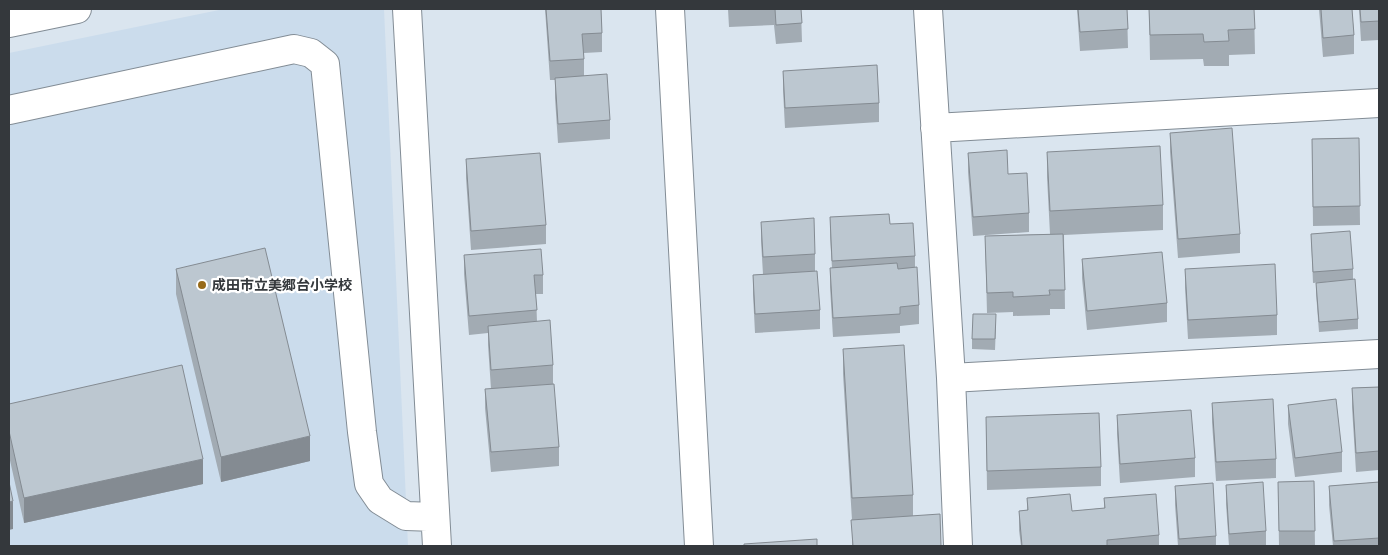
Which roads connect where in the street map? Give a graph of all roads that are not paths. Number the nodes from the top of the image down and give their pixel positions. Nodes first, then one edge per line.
1 (77, 9) edge
2 (408, 9) edge
3 (670, 9) edge
4 (928, 9) edge
5 (9, 23) edge
6 (1379, 103) edge
7 (9, 110) edge
8 (935, 128) junction
9 (1379, 354) edge
10 (951, 378) junction
11 (436, 517) junction
12 (437, 546) edge
13 (699, 546) edge
14 (958, 546) edge

1 - 5 street
2 - 11 street
3 - 13 street
4 - 8 street
6 - 8 street
7 - 11 street
8 - 10 street
9 - 10 street
10 - 14 street
11 - 12 street

